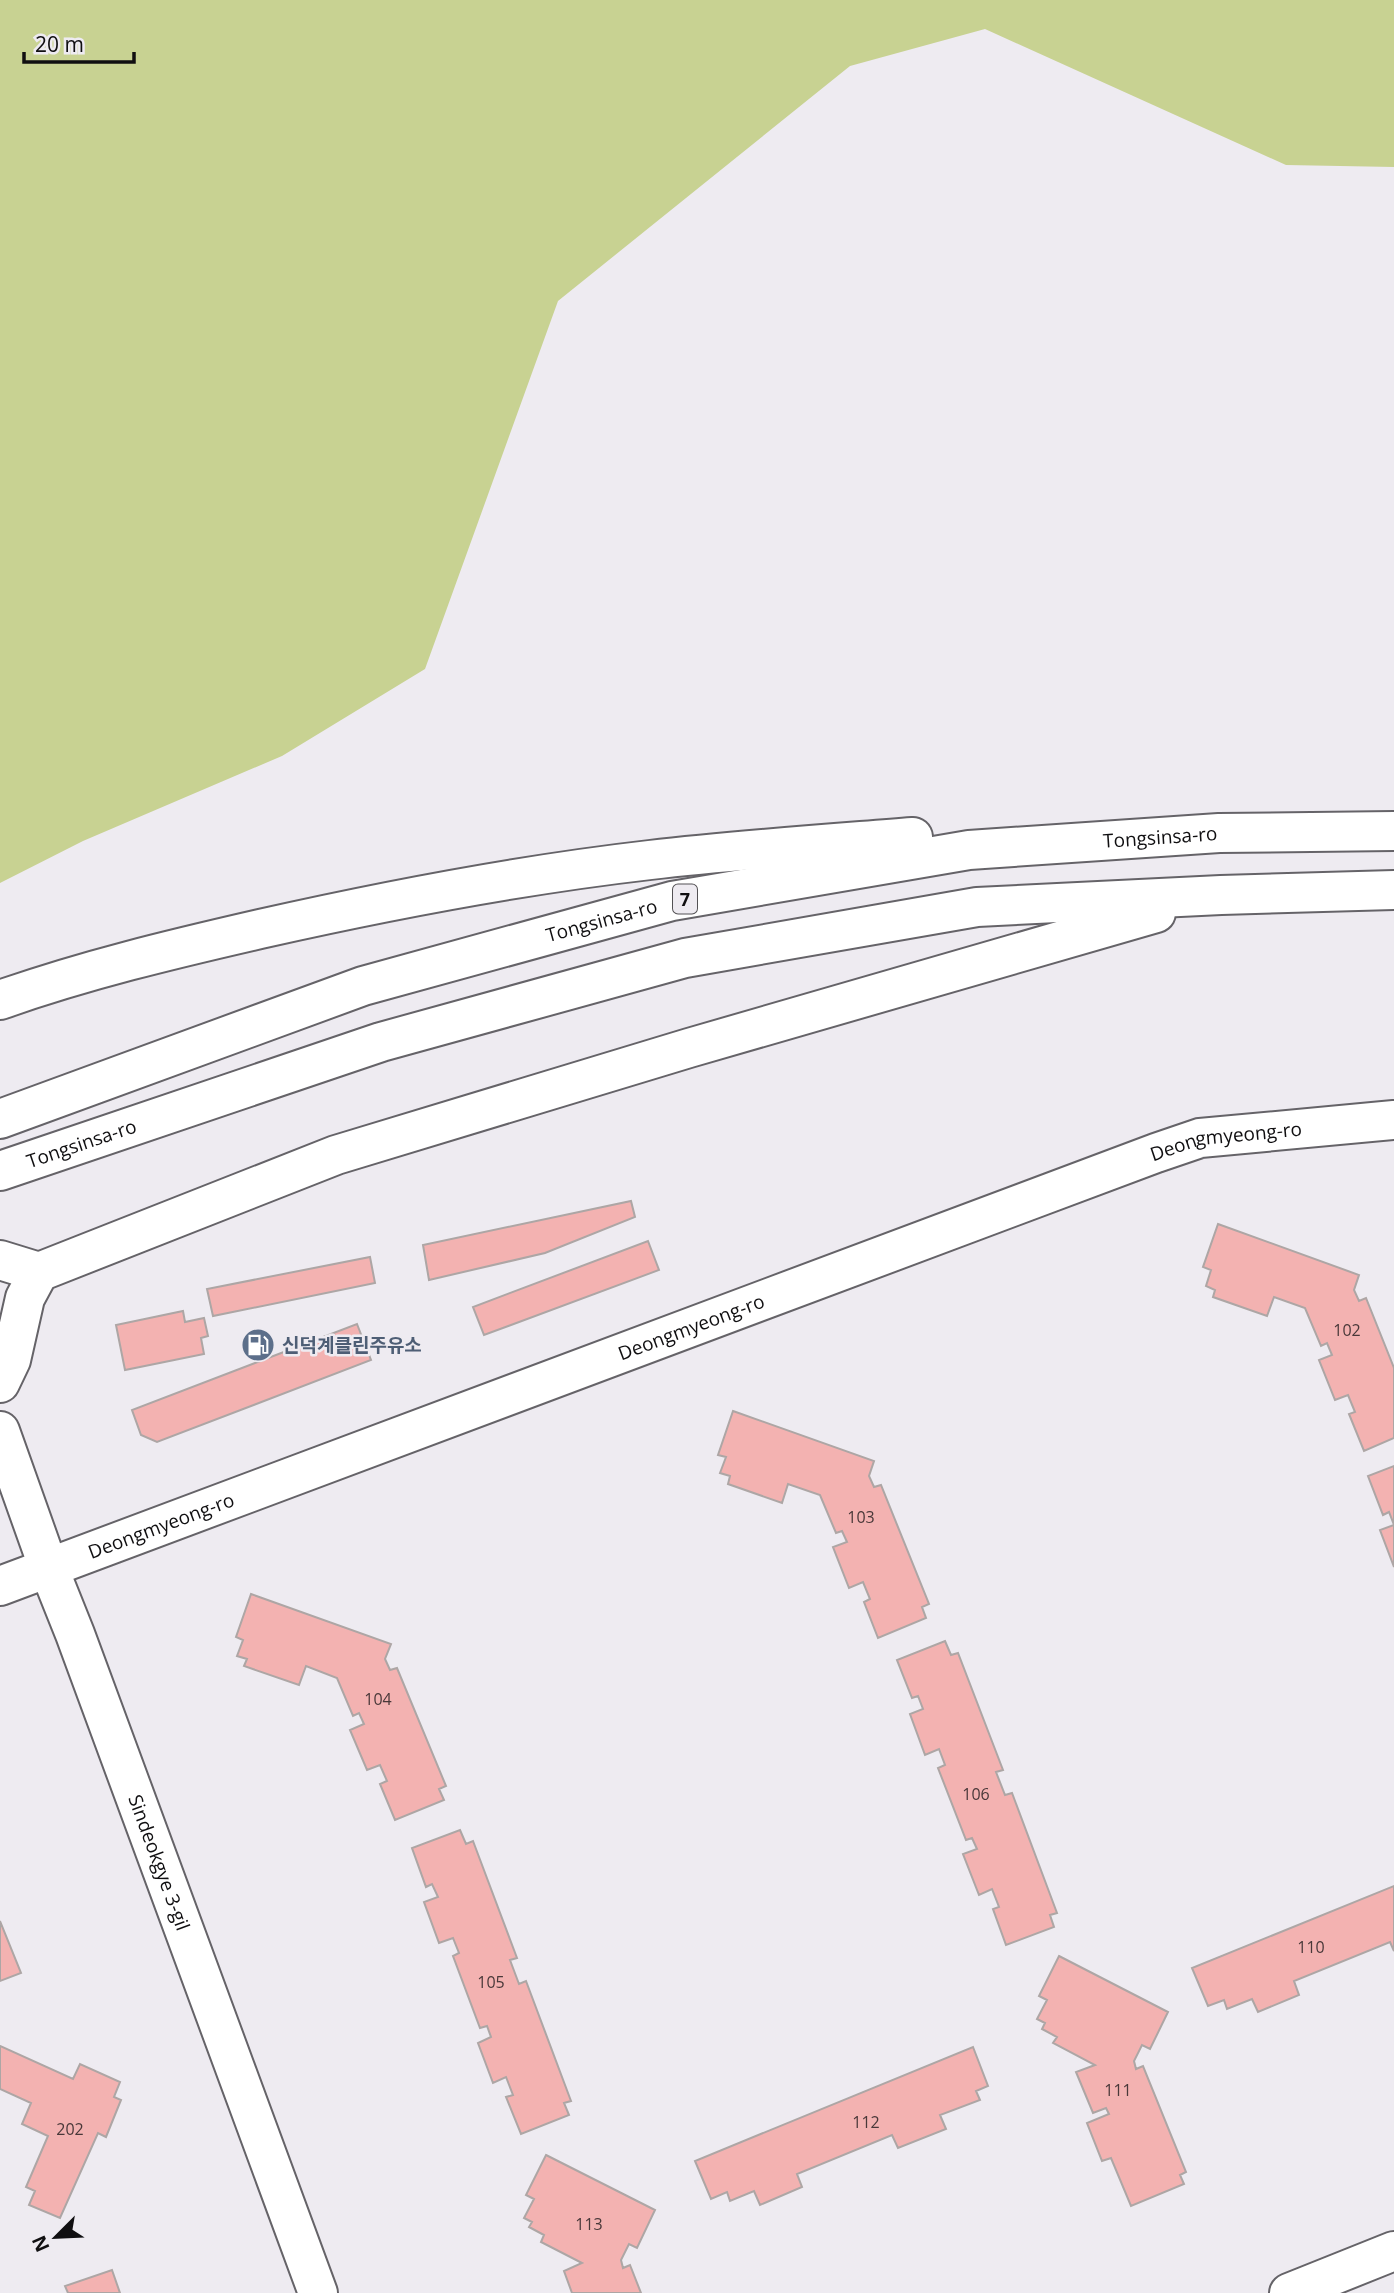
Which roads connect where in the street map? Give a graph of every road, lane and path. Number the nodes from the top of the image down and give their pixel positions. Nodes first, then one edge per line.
1 (1394, 831) edge
2 (1219, 833) junction
3 (1394, 890) edge
4 (1221, 895) junction
5 (0, 1000) edge
6 (3, 1118) edge
7 (1394, 1120) edge
8 (7, 1168) edge
9 (0, 1260) edge
10 (38, 1272) junction
11 (0, 1383) edge
12 (0, 1431) edge
13 (49, 1569) junction
14 (0, 1586) edge
15 (1394, 2251) edge
16 (318, 2293) edge
17 (1289, 2293) edge

1 - 2 main road, Tongsinsa-ro / 7
2 - 5 main road
2 - 6 main road, Tongsinsa-ro / 7
3 - 4 main road, Tongsinsa-ro
4 - 8 main road, Tongsinsa-ro
4 - 10 main road
7 - 13 main road, Deongmyeong-ro
9 - 10 main road
10 - 11 main road
12 - 13 main road, Sindeokgye 3-gil
13 - 14 main road, Deongmyeong-ro
13 - 16 main road, Sindeokgye 3-gil
15 - 17 main road

